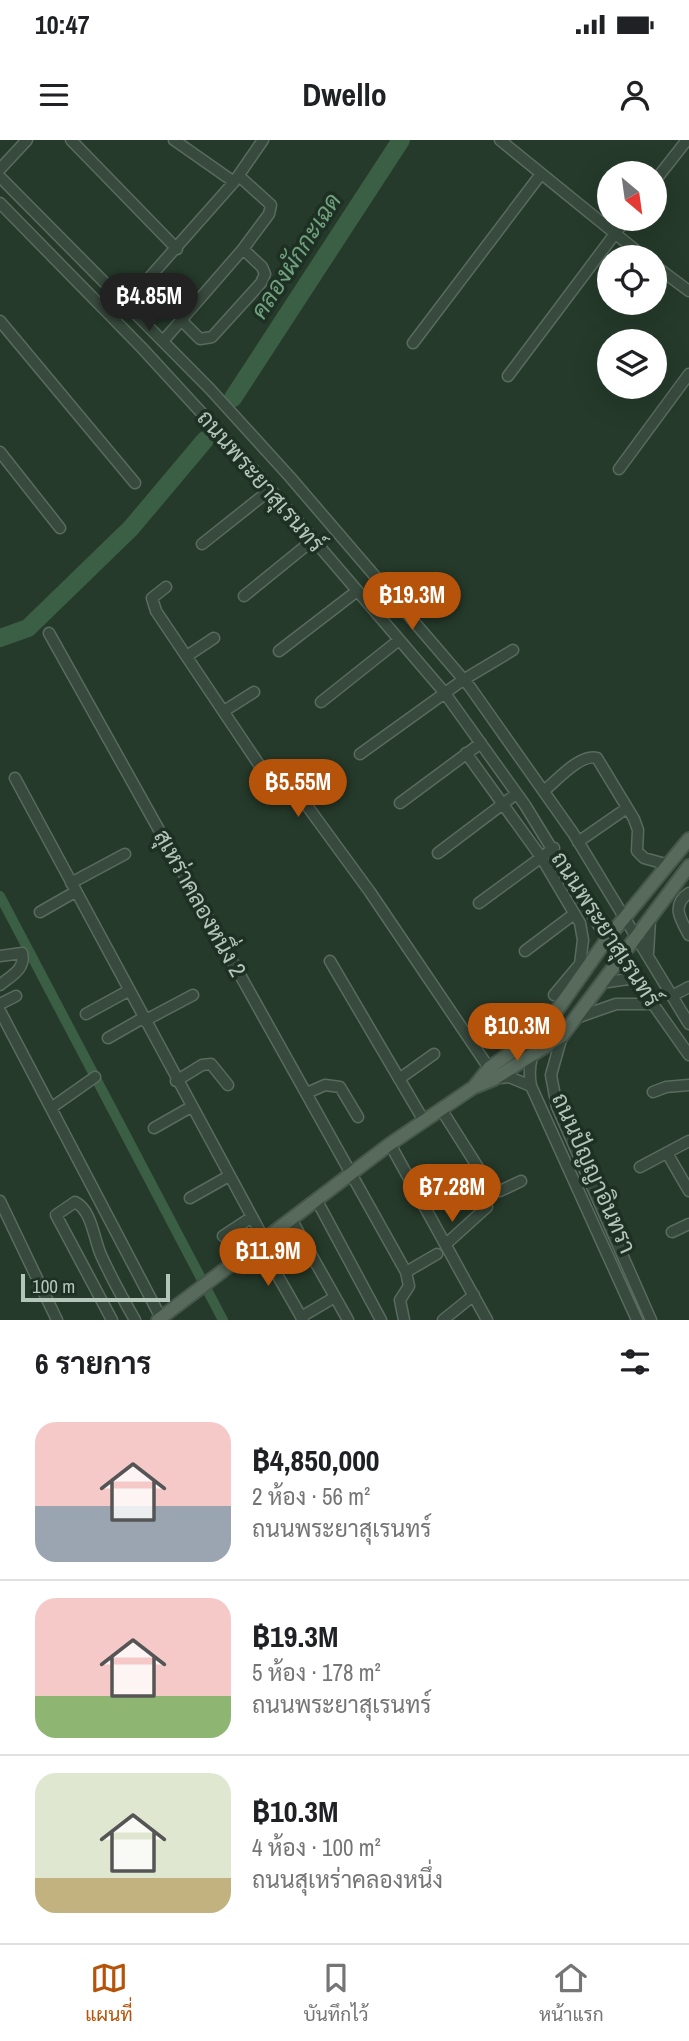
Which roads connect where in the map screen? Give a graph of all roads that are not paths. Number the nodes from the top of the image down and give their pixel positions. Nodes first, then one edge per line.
1 (27, 140) edge
2 (71, 140) edge
3 (174, 140) edge
4 (263, 140) edge
5 (499, 140) edge
6 (687, 140) edge
7 (667, 165) edge
8 (0, 169) edge
9 (541, 174) junction
10 (0, 177) edge
11 (236, 179) junction
12 (0, 203) edge
13 (616, 231) edge
14 (614, 234) junction
15 (628, 245) edge
16 (177, 248) junction
17 (243, 249) junction
18 (667, 275) edge
19 (689, 291) edge
20 (127, 304) junction
21 (181, 320) junction
22 (0, 321) edge
23 (164, 340) junction
24 (413, 343) dead end
25 (689, 374) edge
26 (508, 376) dead end
27 (0, 452) edge
28 (619, 469) dead end
29 (135, 483) dead end
30 (270, 490) junction
31 (60, 528) dead end
32 (313, 540) junction
33 (202, 544) dead end
34 (166, 587) dead end
35 (356, 591) junction
36 (244, 596) dead end
37 (49, 633) dead end
38 (214, 638) dead end
39 (399, 640) junction
40 (513, 650) dead end
41 (279, 651) dead end
42 (187, 656) junction
43 (463, 680) junction
44 (254, 692) dead end
45 (444, 692) junction
46 (321, 702) dead end
47 (224, 710) junction
48 (481, 743) junction
49 (466, 753) junction
50 (360, 754) dead end
51 (15, 778) dead end
52 (545, 790) junction
53 (516, 793) junction
54 (400, 803) dead end
55 (504, 804) junction
56 (627, 808) junction
57 (689, 839) edge
58 (578, 842) junction
59 (554, 849) junction
60 (125, 853) dead end
61 (438, 853) dead end
62 (541, 857) junction
63 (669, 865) junction
64 (689, 866) edge
65 (73, 888) junction
66 (689, 893) edge
67 (610, 895) junction
68 (479, 903) dead end
69 (639, 904) junction
70 (40, 912) dead end
71 (574, 914) junction
72 (650, 919) junction
73 (626, 920) junction
74 (689, 934) edge
75 (636, 937) junction
76 (607, 939) junction
77 (525, 951) dead end
78 (0, 956) edge
79 (620, 956) junction
80 (649, 960) junction
81 (330, 961) dead end
82 (635, 978) junction
83 (599, 983) junction
84 (0, 985) edge
85 (689, 987) edge
86 (128, 991) junction
87 (192, 995) dead end
88 (554, 995) dead end
89 (16, 996) dead end
90 (672, 996) junction
91 (0, 1004) edge
92 (654, 1004) junction
93 (0, 1011) edge
94 (86, 1014) dead end
95 (574, 1019) junction
96 (144, 1020) junction
97 (689, 1024) edge
98 (3, 1025) edge
99 (546, 1026) junction
100 (562, 1036) junction
101 (108, 1038) dead end
102 (434, 1054) dead end
103 (531, 1055) junction
104 (689, 1055) edge
105 (491, 1074) junction
106 (95, 1077) dead end
107 (399, 1079) junction
108 (176, 1081) junction
109 (228, 1085) dead end
110 (689, 1085) edge
111 (531, 1086) junction
112 (653, 1092) dead end
113 (307, 1093) junction
114 (191, 1107) junction
115 (51, 1108) junction
116 (441, 1109) junction
117 (358, 1117) dead end
118 (424, 1121) junction
119 (154, 1129) dead end
120 (689, 1141) edge
121 (390, 1144) junction
122 (667, 1153) junction
123 (640, 1167) dead end
124 (352, 1172) junction
125 (229, 1176) junction
126 (521, 1181) dead end
127 (689, 1191) edge
128 (190, 1198) dead end
129 (316, 1199) junction
130 (0, 1201) edge
131 (487, 1206) dead end
132 (252, 1217) junction
133 (291, 1219) junction
134 (689, 1224) edge
135 (672, 1232) dead end
136 (223, 1236) dead end
137 (262, 1241) junction
138 (446, 1244) junction
139 (98, 1247) junction
140 (437, 1254) dead end
141 (80, 1255) junction
142 (406, 1272) junction
143 (474, 1295) junction
144 (335, 1297) junction
145 (133, 1316) edge
146 (302, 1318) edge
147 (160, 1319) edge
148 (57, 1320) edge
149 (115, 1320) edge
150 (348, 1320) edge
151 (381, 1320) edge
152 (404, 1320) edge
153 (443, 1320) edge
154 (487, 1320) edge
155 (637, 1320) edge
156 (651, 1320) edge

1 - 8 street
2 - 16 street
3 - 11 street
4 - 11 street
5 - 9 street
6 - 7 street
9 - 14 street
9 - 24 street
10 - 20 street, ถนนพระยาสุเรนทร์
11 - 16 street
11 - 17 street
12 - 30 street, ถนนพระยาสุเรนทร์
13 - 14 street
14 - 15 street
14 - 26 street
16 - 20 street
17 - 21 street
17 - 21 street
18 - 19 street
20 - 23 street, ถนนพระยาสุเรนทร์
21 - 23 street
22 - 29 street
23 - 43 street, ถนนพระยาสุเรนทร์
25 - 28 street
27 - 31 street
30 - 32 street, ถนนพระยาสุเรนทร์
30 - 33 street
32 - 35 street, ถนนพระยาสุเรนทร์
32 - 36 street
34 - 42 street
35 - 39 street, ถนนพระยาสุเรนทร์
35 - 41 street
37 - 113 street, สุเหร่าคลองหนึ่ง 2
38 - 42 street
39 - 45 street, ถนนพระยาสุเรนทร์
39 - 46 street
40 - 43 street
42 - 47 street
43 - 45 street
43 - 52 street, ถนนพระยาสุเรนทร์
44 - 47 street
45 - 48 street, ถนนพระยาสุเรนทร์
45 - 50 street
47 - 105 street
48 - 49 street
48 - 53 street, ถนนพระยาสุเรนทร์
49 - 54 street
49 - 55 street
51 - 65 street
52 - 56 street
52 - 58 street, ถนนพระยาสุเรนทร์
53 - 55 street
53 - 59 street, ถนนพระยาสุเรนทร์
55 - 61 street
55 - 62 street
56 - 58 street
56 - 63 street
57 - 63 main road, ถนนปัญญาอินทรา
58 - 67 street, ถนนพระยาสุเรนทร์
59 - 62 street
59 - 76 street, ถนนพระยาสุเรนทร์
60 - 65 street
62 - 68 street
62 - 71 street
63 - 69 main road, ถนนปัญญาอินทรา
64 - 72 main road, ถนนปัญญาอินทรา
65 - 70 street
65 - 86 street
66 - 74 street
67 - 69 street
67 - 73 street, ถนนพระยาสุเรนทร์
69 - 73 main road, ถนนปัญญาอินทรา
71 - 77 street
71 - 88 street
72 - 75 main road, ถนนปัญญาอินทรา
72 - 80 street
73 - 75 street, ถนนพระยาสุเรนทร์
73 - 76 main road, ถนนปัญญาอินทรา
75 - 79 main road, ถนนปัญญาอินทรา
75 - 80 street, ถนนพระยาสุเรนทร์
76 - 79 street, ถนนพระยาสุเรนทร์
76 - 99 main road, ถนนปัญญาอินทรา
78 - 84 street
79 - 82 street, ถนนพระยาสุเรนทร์
79 - 83 main road, ถนนปัญญาอินทรา
80 - 90 street, ถนนพระยาสุเรนทร์
81 - 107 street
82 - 83 street
82 - 92 street, ถนนพระยาสุเรนทร์
83 - 95 main road, ถนนปัญญาอินทรา
85 - 90 street
86 - 94 street
86 - 96 street
87 - 96 street
89 - 91 street
90 - 97 street, ถนนพระยาสุเรนทร์
92 - 95 street
92 - 104 street, ถนนพระยาสุเรนทร์
93 - 98 street
95 - 100 main road, ถนนปัญญาอินทรา
96 - 101 street
96 - 108 street
98 - 115 street
99 - 100 main road
99 - 103 street, ถนนปัญญาอินทรา
99 - 105 main road
100 - 103 main road
100 - 156 street, ถนนปัญญาอินทรา
102 - 107 street
103 - 105 main road
103 - 111 street, ถนนปัญญาอินทรา
105 - 111 street
105 - 116 main road
106 - 115 street
107 - 118 street
108 - 109 street
108 - 114 street
110 - 112 street
111 - 155 street, ถนนปัญญาอินทรา
113 - 117 street
113 - 124 street, สุเหร่าคลองหนึ่ง 2
114 - 119 street
114 - 125 street
115 - 147 street
116 - 118 main road
116 - 126 street
118 - 121 main road
120 - 122 street
121 - 124 main road
121 - 138 street
122 - 123 street
122 - 127 street
124 - 129 main road
124 - 142 street, สุเหร่าคลองหนึ่ง 2
125 - 128 street
125 - 132 street
129 - 133 main road
129 - 151 street
130 - 148 street
131 - 138 street
132 - 136 street
132 - 137 street
133 - 137 main road
133 - 144 street
134 - 135 street
137 - 146 street
137 - 147 main road
138 - 143 street
139 - 141 street
139 - 141 street
139 - 145 street
140 - 142 street
141 - 149 street
142 - 152 street
143 - 153 street
143 - 154 street
144 - 146 street
144 - 150 street
145 - 149 street

